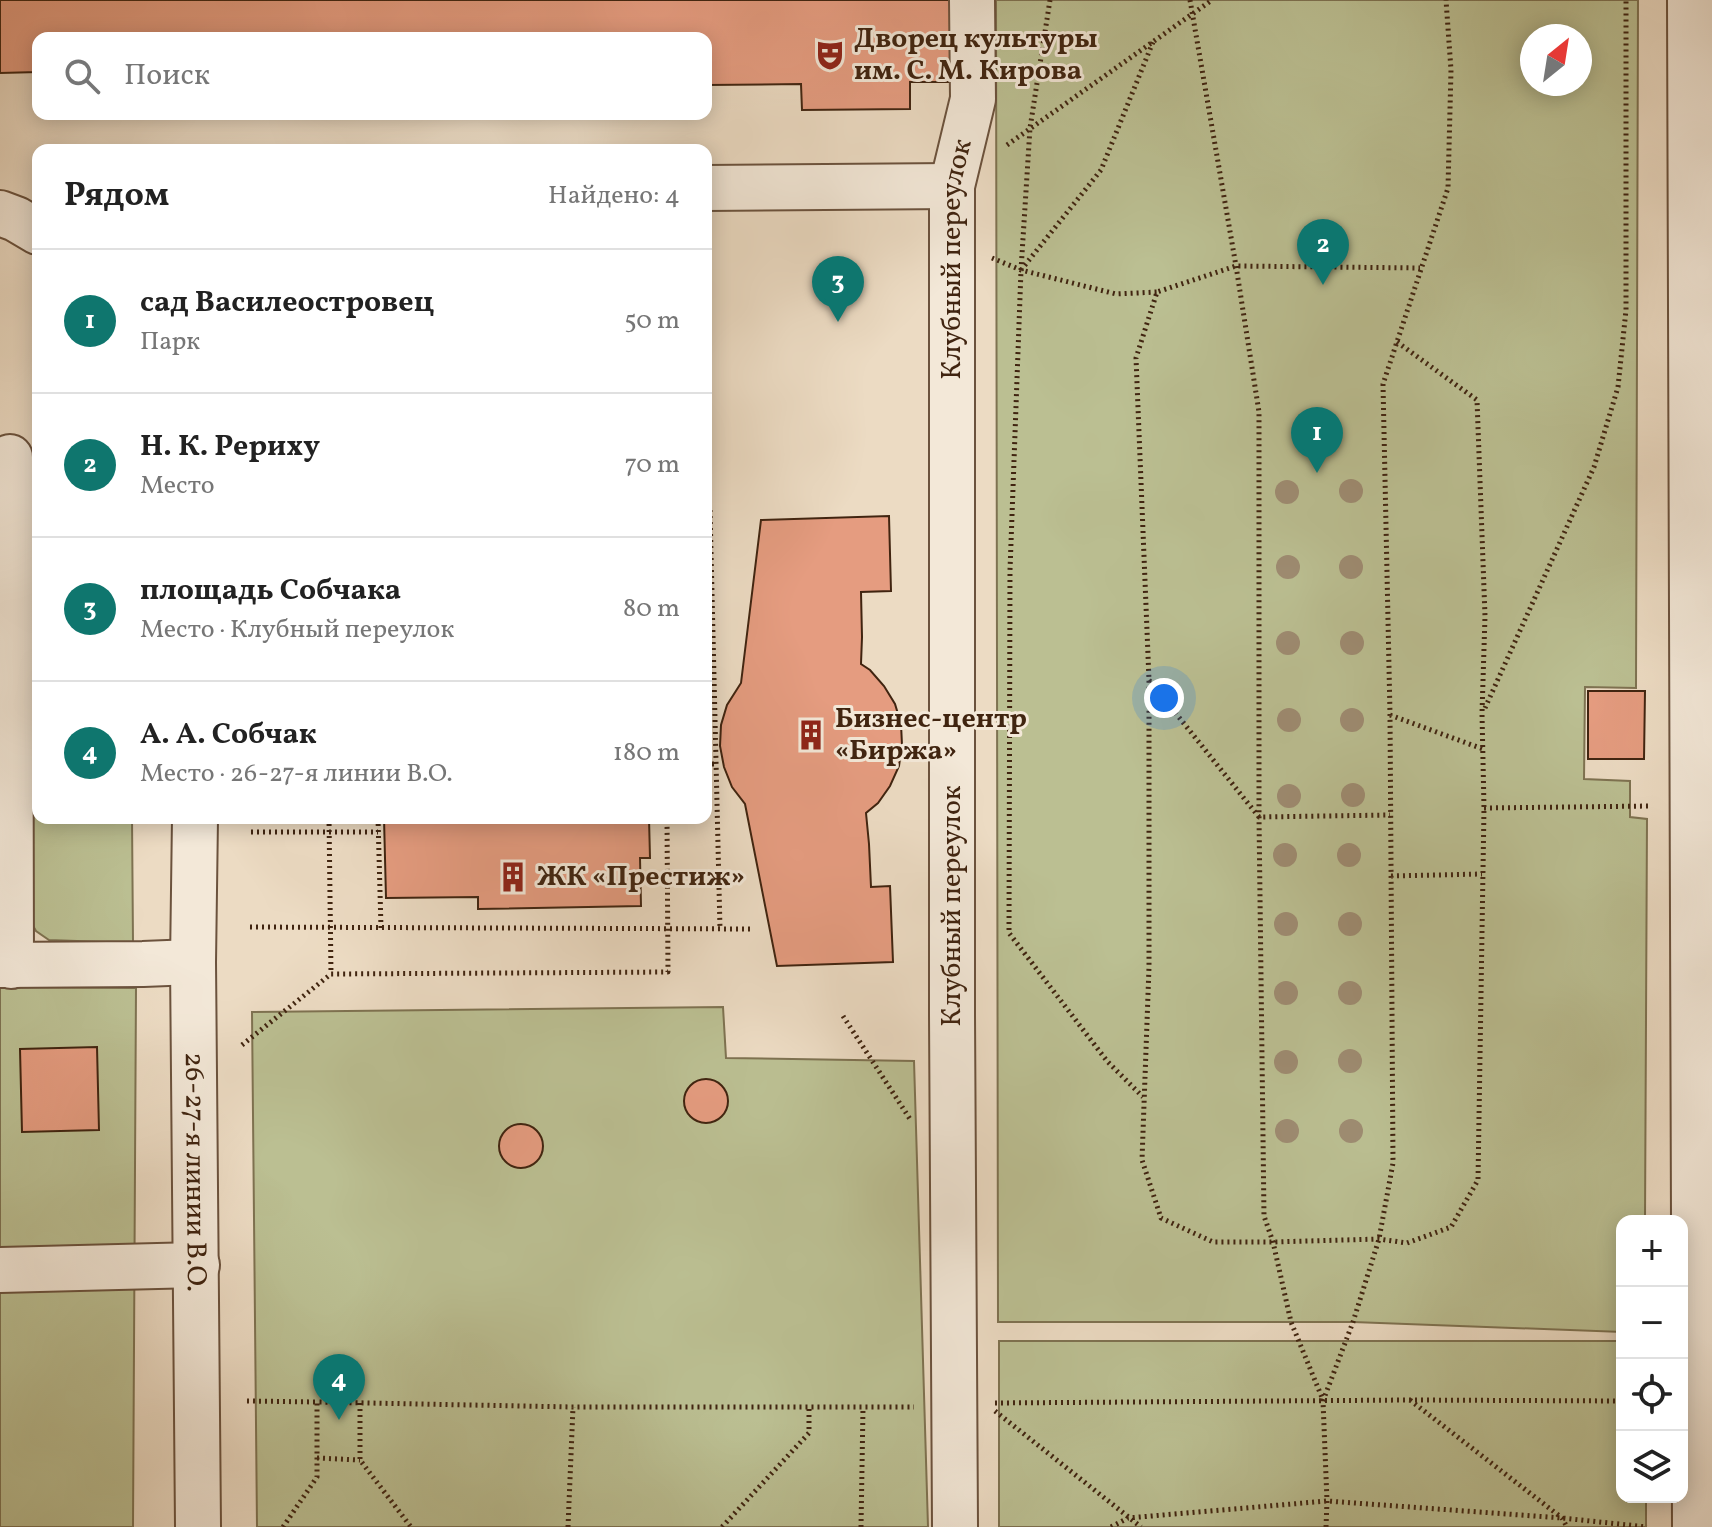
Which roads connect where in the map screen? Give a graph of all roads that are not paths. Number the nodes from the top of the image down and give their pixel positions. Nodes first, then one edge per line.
1 (972, 0) edge
2 (1690, 0) edge
3 (952, 186) junction
4 (712, 188) edge
5 (0, 213) edge
6 (32, 228) edge
7 (10, 457) dead end
8 (1702, 746) edge
9 (195, 824) edge
10 (193, 962) junction
11 (6, 965) edge
12 (197, 1265) junction
13 (0, 1270) edge
14 (198, 1527) edge
15 (955, 1527) edge
16 (1695, 1527) edge

1 - 3 street, Клубный переулок
2 - 8 street
3 - 4 street
3 - 15 street, Клубный переулок
5 - 6 street
7 - 11 street
8 - 16 street
9 - 10 street, 26-27-я линии В.О.
10 - 11 street
10 - 12 street, 26-27-я линии В.О.
12 - 13 street
12 - 14 street, 26-27-я линии В.О.

